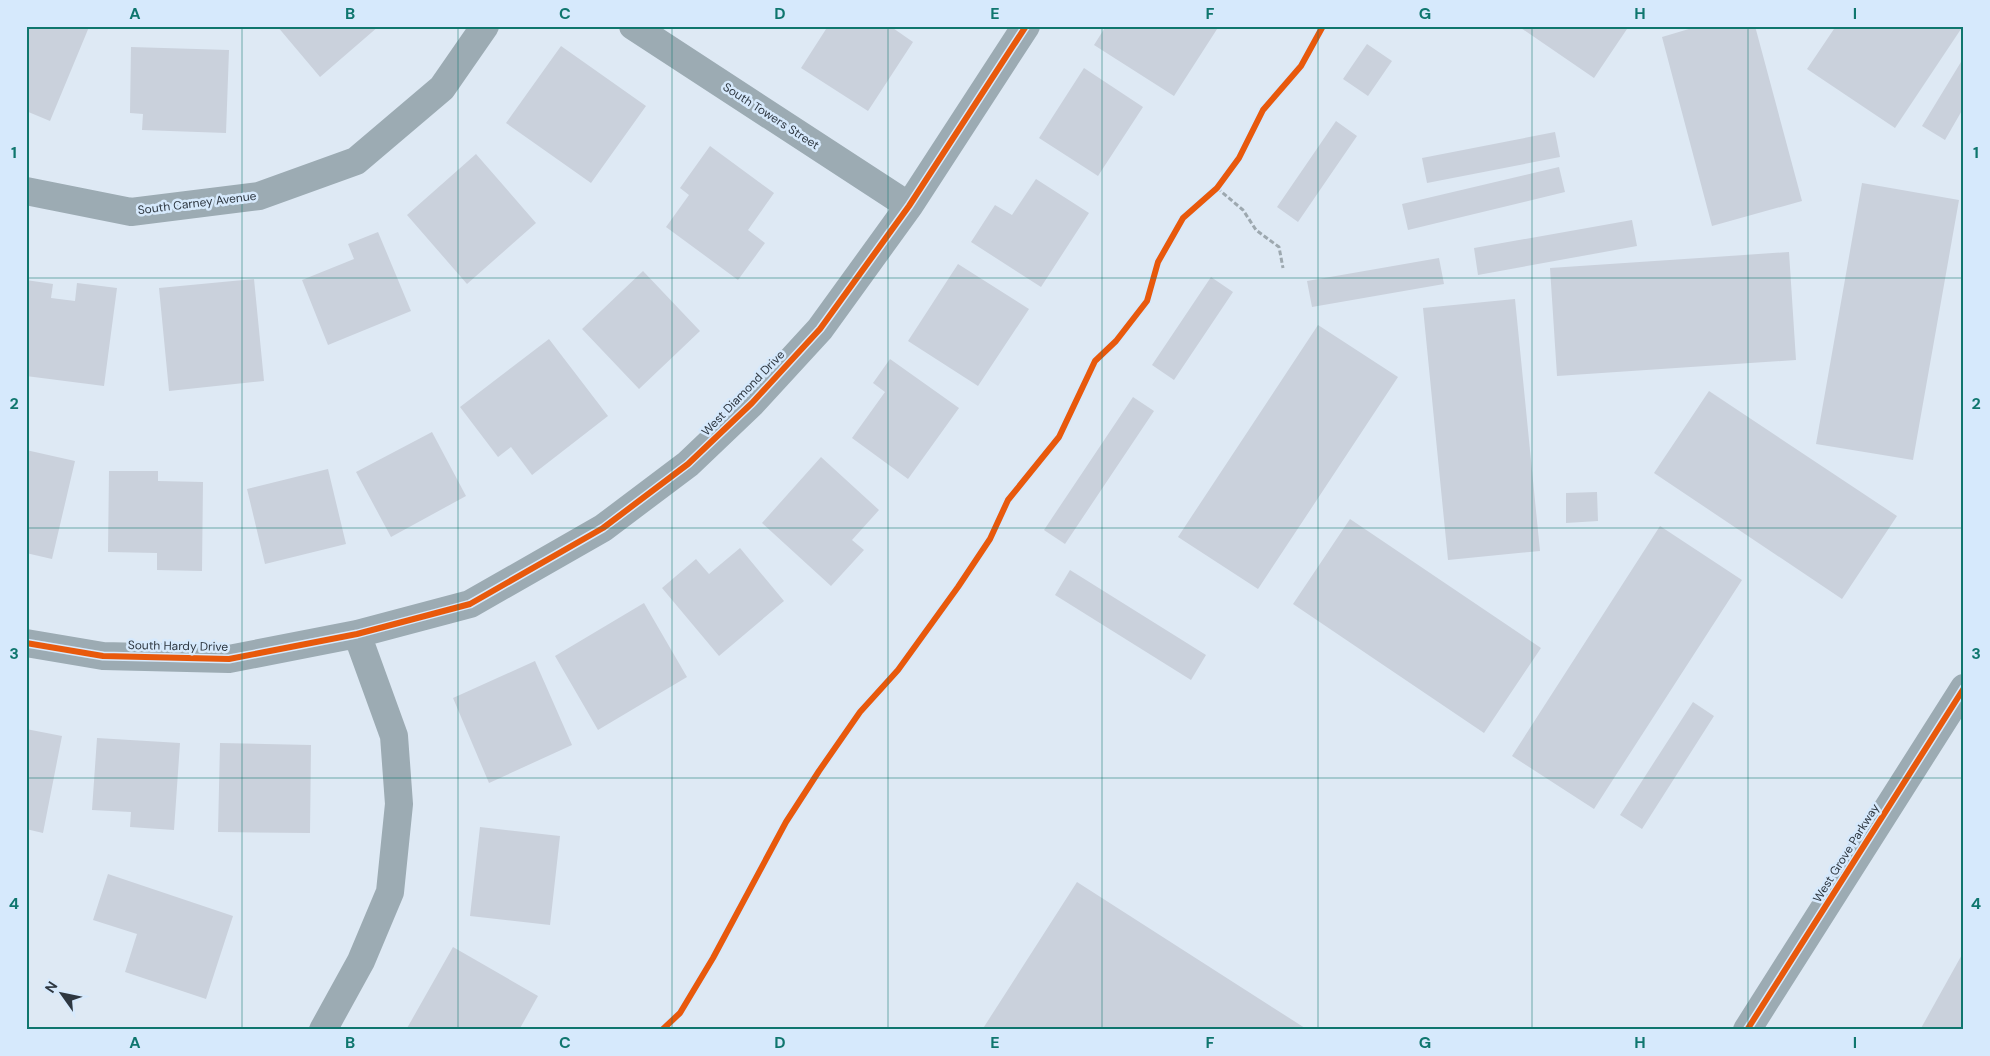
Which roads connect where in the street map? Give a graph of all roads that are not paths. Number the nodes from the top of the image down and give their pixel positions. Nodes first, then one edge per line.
1 (484, 26) edge
2 (634, 26) edge
3 (1026, 26) edge
4 (26, 191) edge
5 (909, 206) junction
6 (357, 634) junction
7 (26, 643) edge
8 (1964, 688) edge
9 (323, 1030) edge
10 (1747, 1030) edge

1 - 4 street, South Carney Avenue
2 - 5 street, South Towers Street
3 - 5 street, West Diamond Drive
5 - 6 street, West Diamond Drive
6 - 7 street, South Hardy Drive
6 - 9 street
8 - 10 street, West Grove Parkway

